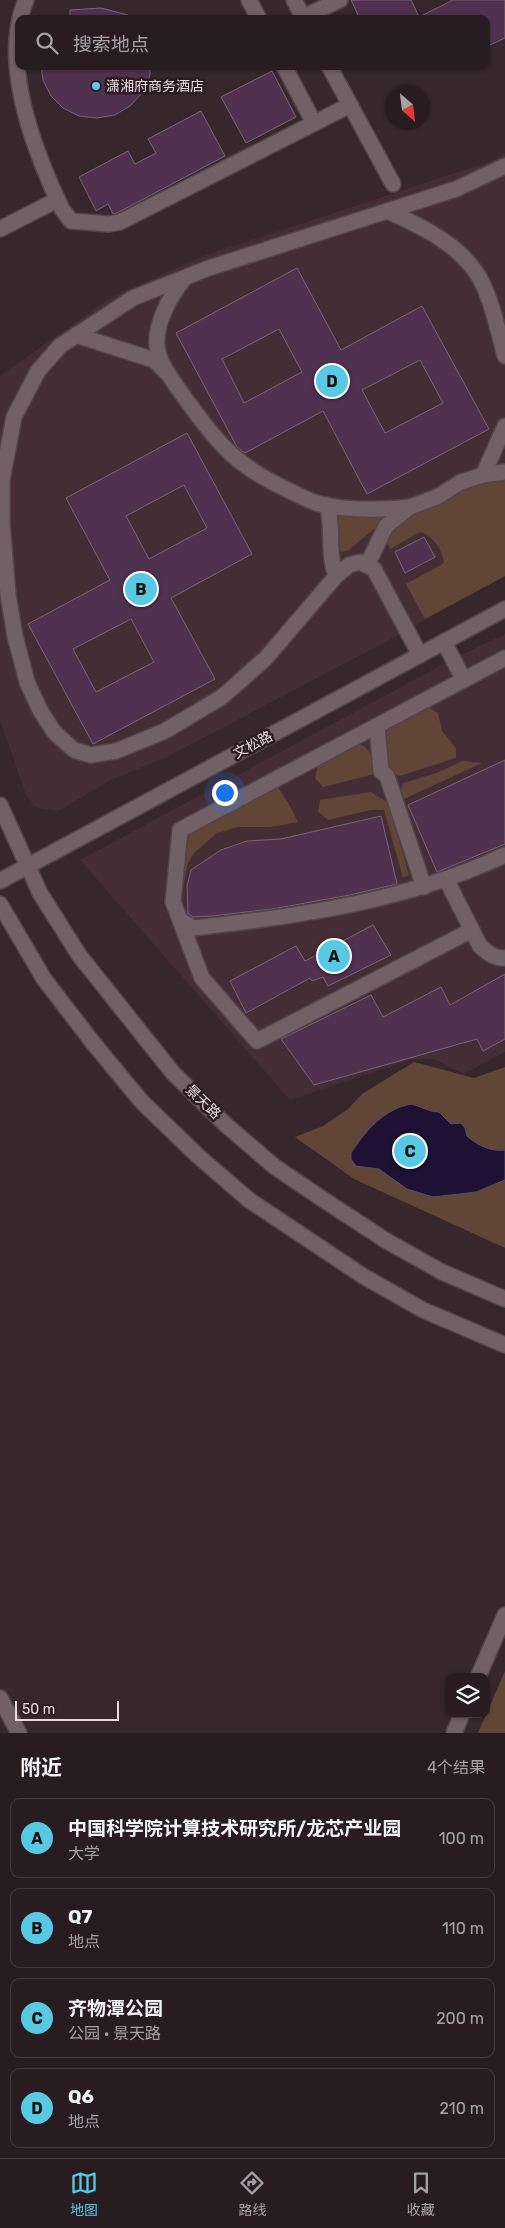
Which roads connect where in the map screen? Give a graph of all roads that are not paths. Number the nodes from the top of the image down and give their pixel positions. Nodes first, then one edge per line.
1 (26, 0) edge
2 (249, 0) edge
3 (294, 0) edge
4 (340, 0) edge
5 (16, 15) edge
6 (257, 15) edge
7 (302, 15) edge
8 (310, 15) edge
9 (15, 17) edge
10 (286, 70) edge
11 (331, 70) edge
12 (350, 105) junction
13 (314, 123) junction
14 (505, 166) edge
15 (393, 184) dead end
16 (57, 200) junction
17 (387, 211) junction
18 (0, 229) edge
19 (185, 278) junction
20 (76, 335) junction
21 (505, 356) edge
22 (167, 373) junction
23 (505, 426) edge
24 (505, 472) edge
25 (483, 475) junction
26 (327, 505) junction
27 (410, 507) junction
28 (367, 565) junction
29 (336, 576) junction
30 (505, 609) edge
31 (444, 642) junction
32 (420, 655) junction
33 (505, 658) edge
34 (464, 680) junction
35 (377, 726) junction
36 (0, 806) edge
37 (505, 855) edge
38 (27, 867) junction
39 (446, 879) junction
40 (0, 881) edge
41 (424, 887) junction
42 (0, 904) edge
43 (180, 920) junction
44 (472, 930) junction
45 (505, 958) edge
46 (505, 1299) edge
47 (505, 1345) edge
48 (505, 1614) edge
49 (480, 1673) edge
50 (0, 1698) edge
51 (460, 1718) edge
52 (19, 1733) edge
53 (454, 1733) edge

1 - 5 street
2 - 6 street
3 - 7 street
4 - 8 street
9 - 16 street
10 - 13 street
11 - 12 street
12 - 13 street
12 - 15 street
13 - 16 street
14 - 17 street
16 - 18 street
17 - 19 street
17 - 21 street
19 - 20 street
19 - 22 street
20 - 22 street
20 - 29 street
22 - 26 street
23 - 25 street
24 - 25 street
25 - 27 street
26 - 27 street
26 - 29 street
27 - 28 street
28 - 29 street
28 - 32 street
30 - 31 street, 文松路
31 - 32 street, 文松路
31 - 34 street
32 - 38 street, 文松路
33 - 34 street
34 - 35 street
35 - 41 street
35 - 43 street
36 - 38 street, 景天路
37 - 39 street
38 - 40 street, 文松路
38 - 46 street, 景天路
39 - 41 street
39 - 44 street
41 - 43 street
42 - 47 street
43 - 44 street
44 - 45 street
48 - 49 street
50 - 52 street
51 - 53 street

